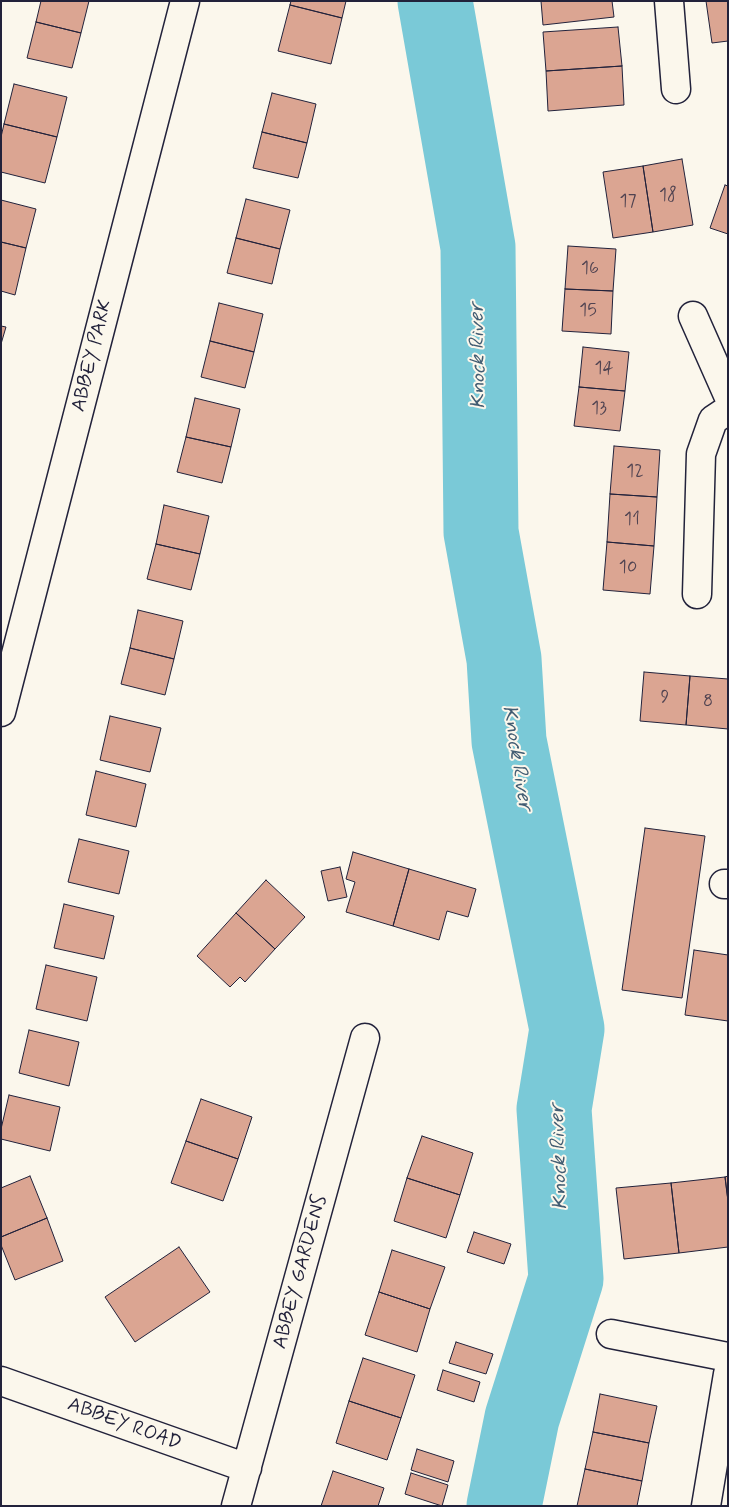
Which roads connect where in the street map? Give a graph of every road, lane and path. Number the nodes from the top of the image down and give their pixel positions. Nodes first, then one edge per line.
1 (184, 1) edge
2 (670, 1) edge
3 (676, 89) dead end
4 (693, 316) dead end
5 (728, 395) edge
6 (728, 410) edge
7 (697, 594) dead end
8 (1, 712) edge
9 (365, 1038) dead end
10 (611, 1334) dead end
11 (728, 1357) edge
12 (728, 1374) edge
13 (1, 1381) edge
14 (247, 1468) junction
15 (236, 1506) edge
16 (706, 1506) edge

1 - 8 street, ABBEY PARK
2 - 3 street
4 - 5 street
6 - 7 street
9 - 14 street, ABBEY GARDENS
10 - 11 street
12 - 16 street
13 - 14 street, ABBEY ROAD
14 - 15 street, ABBEY GARDENS

